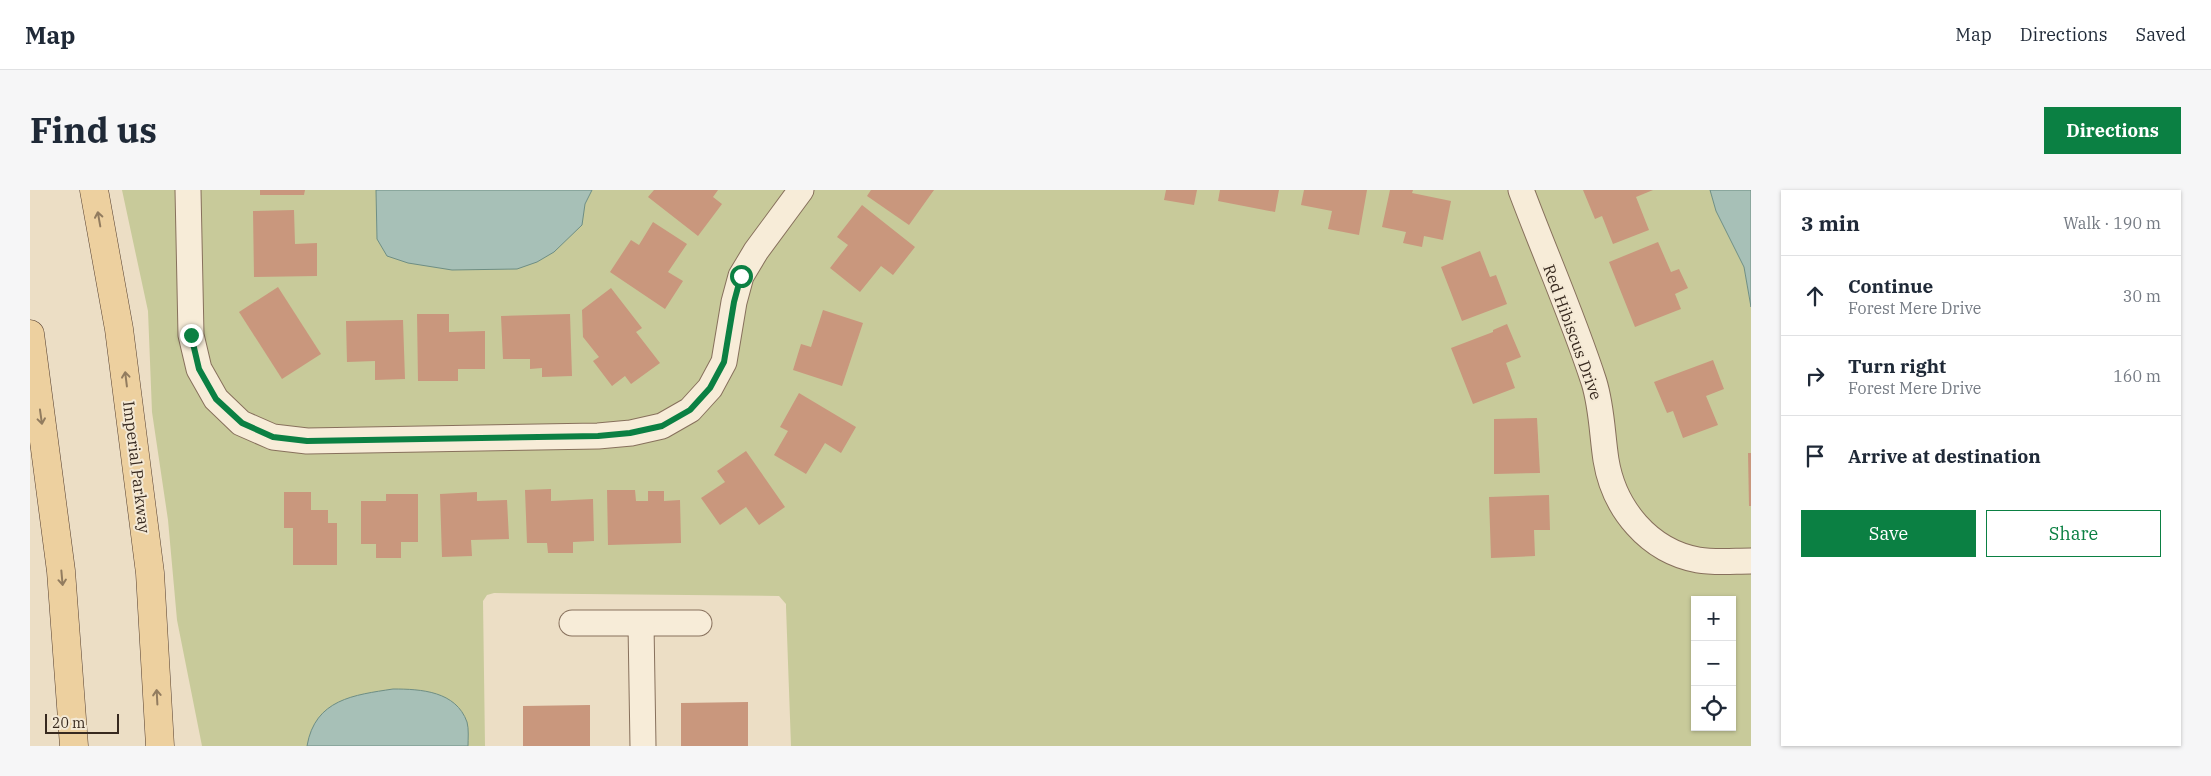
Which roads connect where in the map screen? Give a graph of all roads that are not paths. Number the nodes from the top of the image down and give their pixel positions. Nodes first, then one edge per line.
1 (94, 190) edge
2 (188, 190) edge
3 (801, 190) edge
4 (1521, 190) edge
5 (30, 334) edge
6 (1751, 562) edge
7 (572, 623) dead end
8 (699, 623) dead end
9 (641, 624) junction
10 (74, 746) edge
11 (160, 746) edge
12 (643, 746) edge

11 -> 1 main road, Imperial Parkway
2 - 3 street
4 - 6 street, Red Hibiscus Drive
5 -> 10 main road
7 - 9 street
8 - 9 street
9 - 12 street

